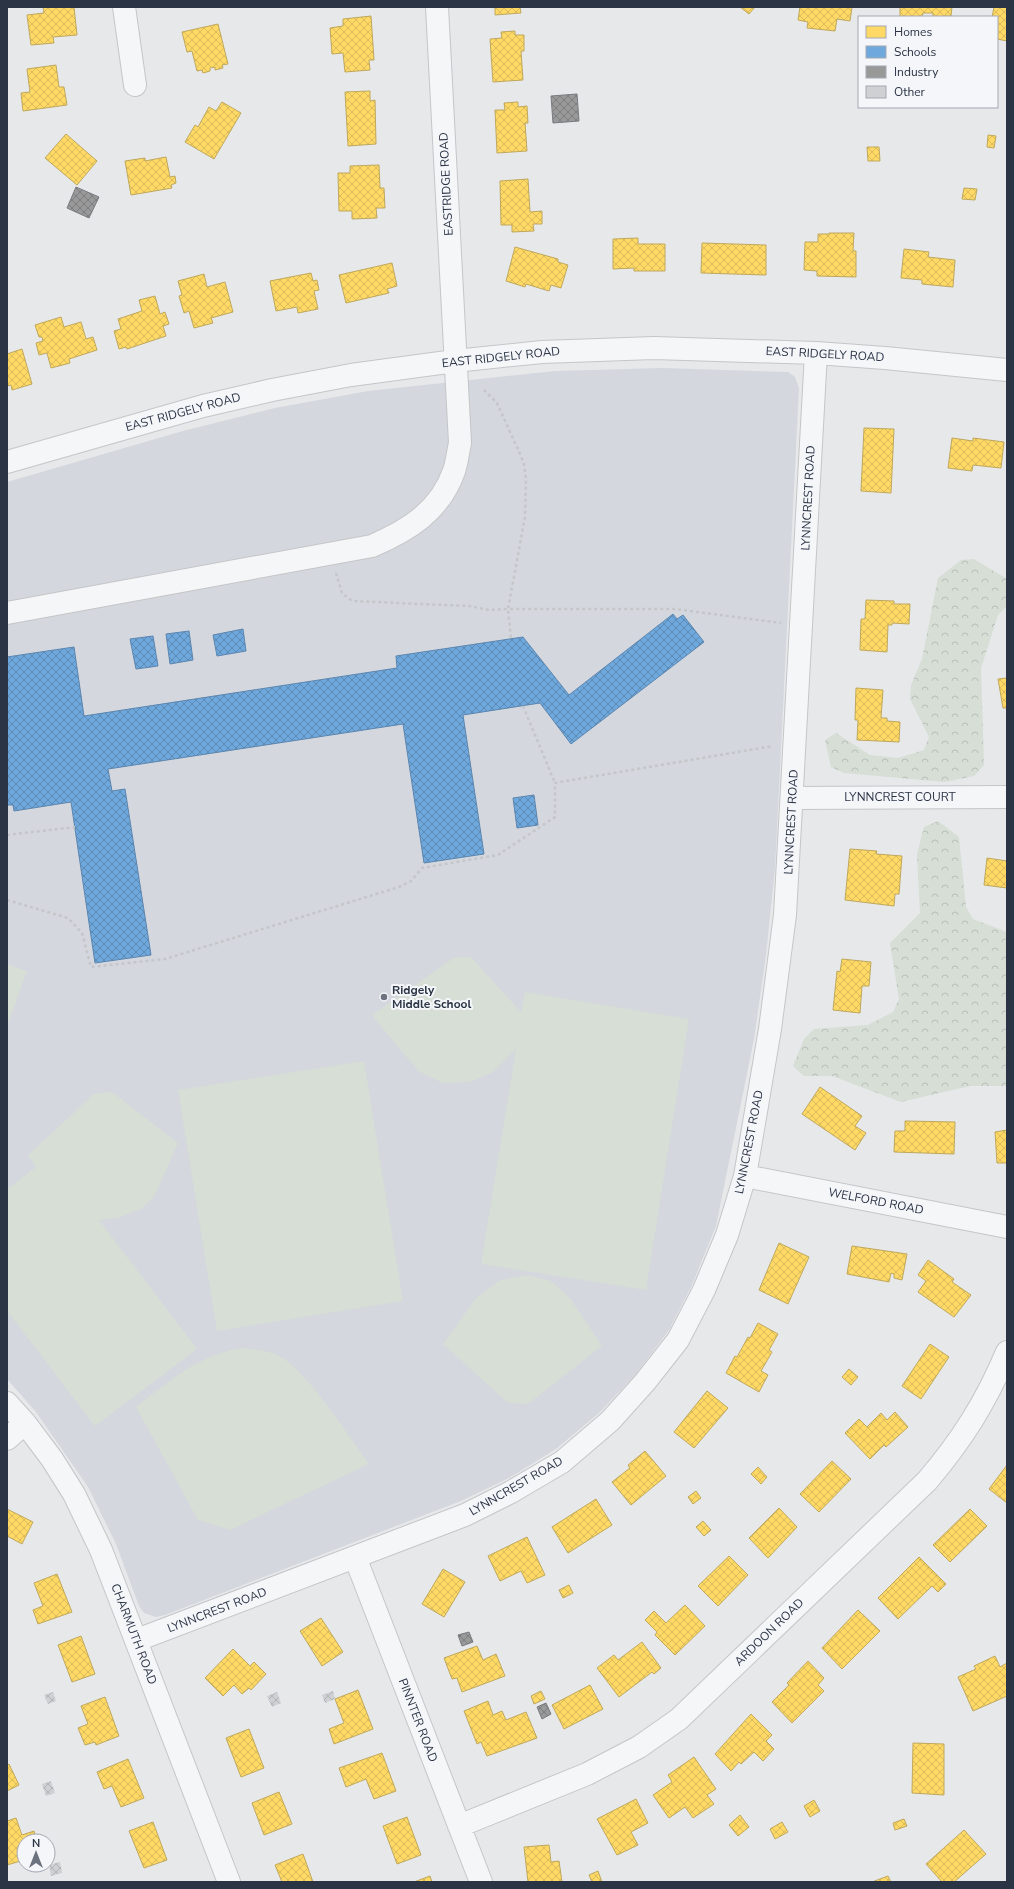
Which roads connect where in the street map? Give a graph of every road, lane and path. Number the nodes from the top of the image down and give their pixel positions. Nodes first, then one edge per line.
1 (124, 7) edge
2 (437, 7) edge
3 (135, 85) dead end
4 (816, 352) junction
5 (455, 361) junction
6 (1007, 370) edge
7 (484, 390) dead end
8 (7, 462) edge
9 (339, 584) dead end
10 (508, 609) junction
11 (7, 613) edge
12 (782, 623) dead end
13 (511, 638) dead end
14 (523, 706) dead end
15 (776, 745) dead end
16 (555, 783) junction
17 (1007, 797) edge
18 (792, 798) junction
19 (75, 827) dead end
20 (7, 835) edge
21 (7, 900) edge
22 (745, 1176) junction
23 (1007, 1227) edge
24 (1007, 1352) edge
25 (7, 1403) edge
26 (25, 1423) junction
27 (7, 1439) edge
28 (356, 1557) junction
29 (137, 1640) junction
30 (459, 1826) junction
31 (230, 1882) edge
32 (481, 1882) edge

1 - 3 street
2 - 5 street, EASTRIDGE ROAD
4 - 5 street, EAST RIDGELY ROAD
4 - 6 street, EAST RIDGELY ROAD
4 - 18 street, LYNNCREST ROAD
5 - 8 street, EAST RIDGELY ROAD
5 - 11 street, EASTRIDGE ROAD
7 - 10 path
9 - 10 path
10 - 12 path
10 - 13 path
14 - 16 path
15 - 16 path
16 - 21 path
17 - 18 street, LYNNCREST COURT
18 - 22 street, LYNNCREST ROAD
19 - 20 path
22 - 23 street, WELFORD ROAD
22 - 28 street, LYNNCREST ROAD
24 - 30 street, ARDOON ROAD
25 - 26 street, CHARMUTH ROAD
26 - 27 street
26 - 29 street, CHARMUTH ROAD
28 - 29 street, LYNNCREST ROAD
28 - 30 street, PINNTER ROAD
29 - 31 street, CHARMUTH ROAD
30 - 32 street, PINNTER ROAD

